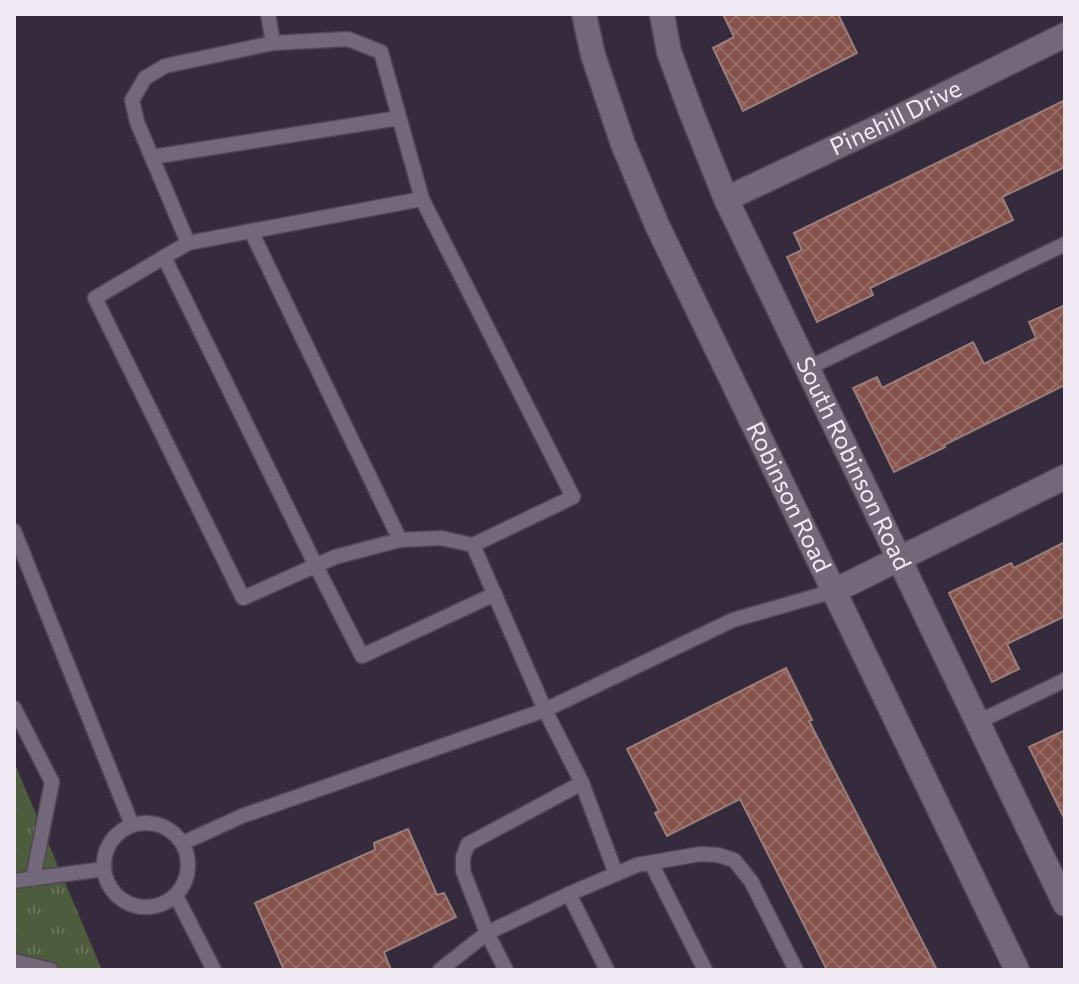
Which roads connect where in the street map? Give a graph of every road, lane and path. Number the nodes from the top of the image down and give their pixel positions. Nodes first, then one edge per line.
1 (268, 14) edge
2 (584, 14) edge
3 (662, 14) edge
4 (1065, 35) edge
5 (273, 43) junction
6 (399, 118) junction
7 (152, 157) junction
8 (422, 199) junction
9 (726, 199) junction
10 (251, 231) junction
11 (188, 243) junction
12 (1065, 244) edge
13 (164, 257) junction
14 (808, 368) junction
15 (1065, 477) edge
16 (14, 531) edge
17 (400, 540) junction
18 (473, 545) junction
19 (900, 559) junction
20 (316, 566) junction
21 (834, 591) junction
22 (495, 594) junction
23 (1065, 680) edge
24 (14, 708) edge
25 (545, 710) junction
26 (978, 722) junction
27 (582, 783) junction
28 (132, 825) junction
29 (183, 843) junction
30 (651, 863) junction
31 (104, 869) junction
32 (616, 874) junction
33 (33, 878) junction
34 (14, 881) edge
35 (569, 894) junction
36 (176, 896) junction
37 (1065, 904) edge
38 (487, 933) junction
39 (14, 961) edge
40 (51, 970) edge
41 (214, 970) edge
42 (440, 970) edge
43 (506, 970) edge
44 (607, 970) edge
45 (705, 970) edge
46 (796, 970) edge
47 (1017, 970) edge

1 - 5 lane
2 - 21 street, Robinson Road
3 - 9 street, South Robinson Road
4 - 9 street, Pinehill Drive
5 - 6 lane
5 - 7 lane
6 - 7 lane
6 - 8 lane
7 - 11 lane
8 - 10 lane
8 - 18 lane
9 - 14 street, South Robinson Road
10 - 11 lane
10 - 17 lane
11 - 13 lane
12 - 14 lane
13 - 20 lane
13 - 20 lane
14 - 19 street, South Robinson Road
15 - 19 street
16 - 28 lane
17 - 18 lane
17 - 20 lane
18 - 22 lane
19 - 21 street
19 - 26 street, South Robinson Road
20 - 22 lane
21 - 25 lane
21 - 47 street, Robinson Road
22 - 25 lane
23 - 26 lane
24 - 33 lane
25 - 27 lane
25 - 29 lane
26 - 37 street, South Robinson Road
27 - 32 lane
27 - 38 lane
28 - 29 lane
28 - 31 lane
29 - 36 lane
30 - 32 lane
30 - 45 lane
30 - 46 lane
31 - 33 lane
31 - 36 lane
32 - 35 lane
33 - 34 lane
35 - 38 lane
35 - 44 lane
36 - 41 lane
38 - 42 lane
38 - 43 lane
39 - 40 lane

